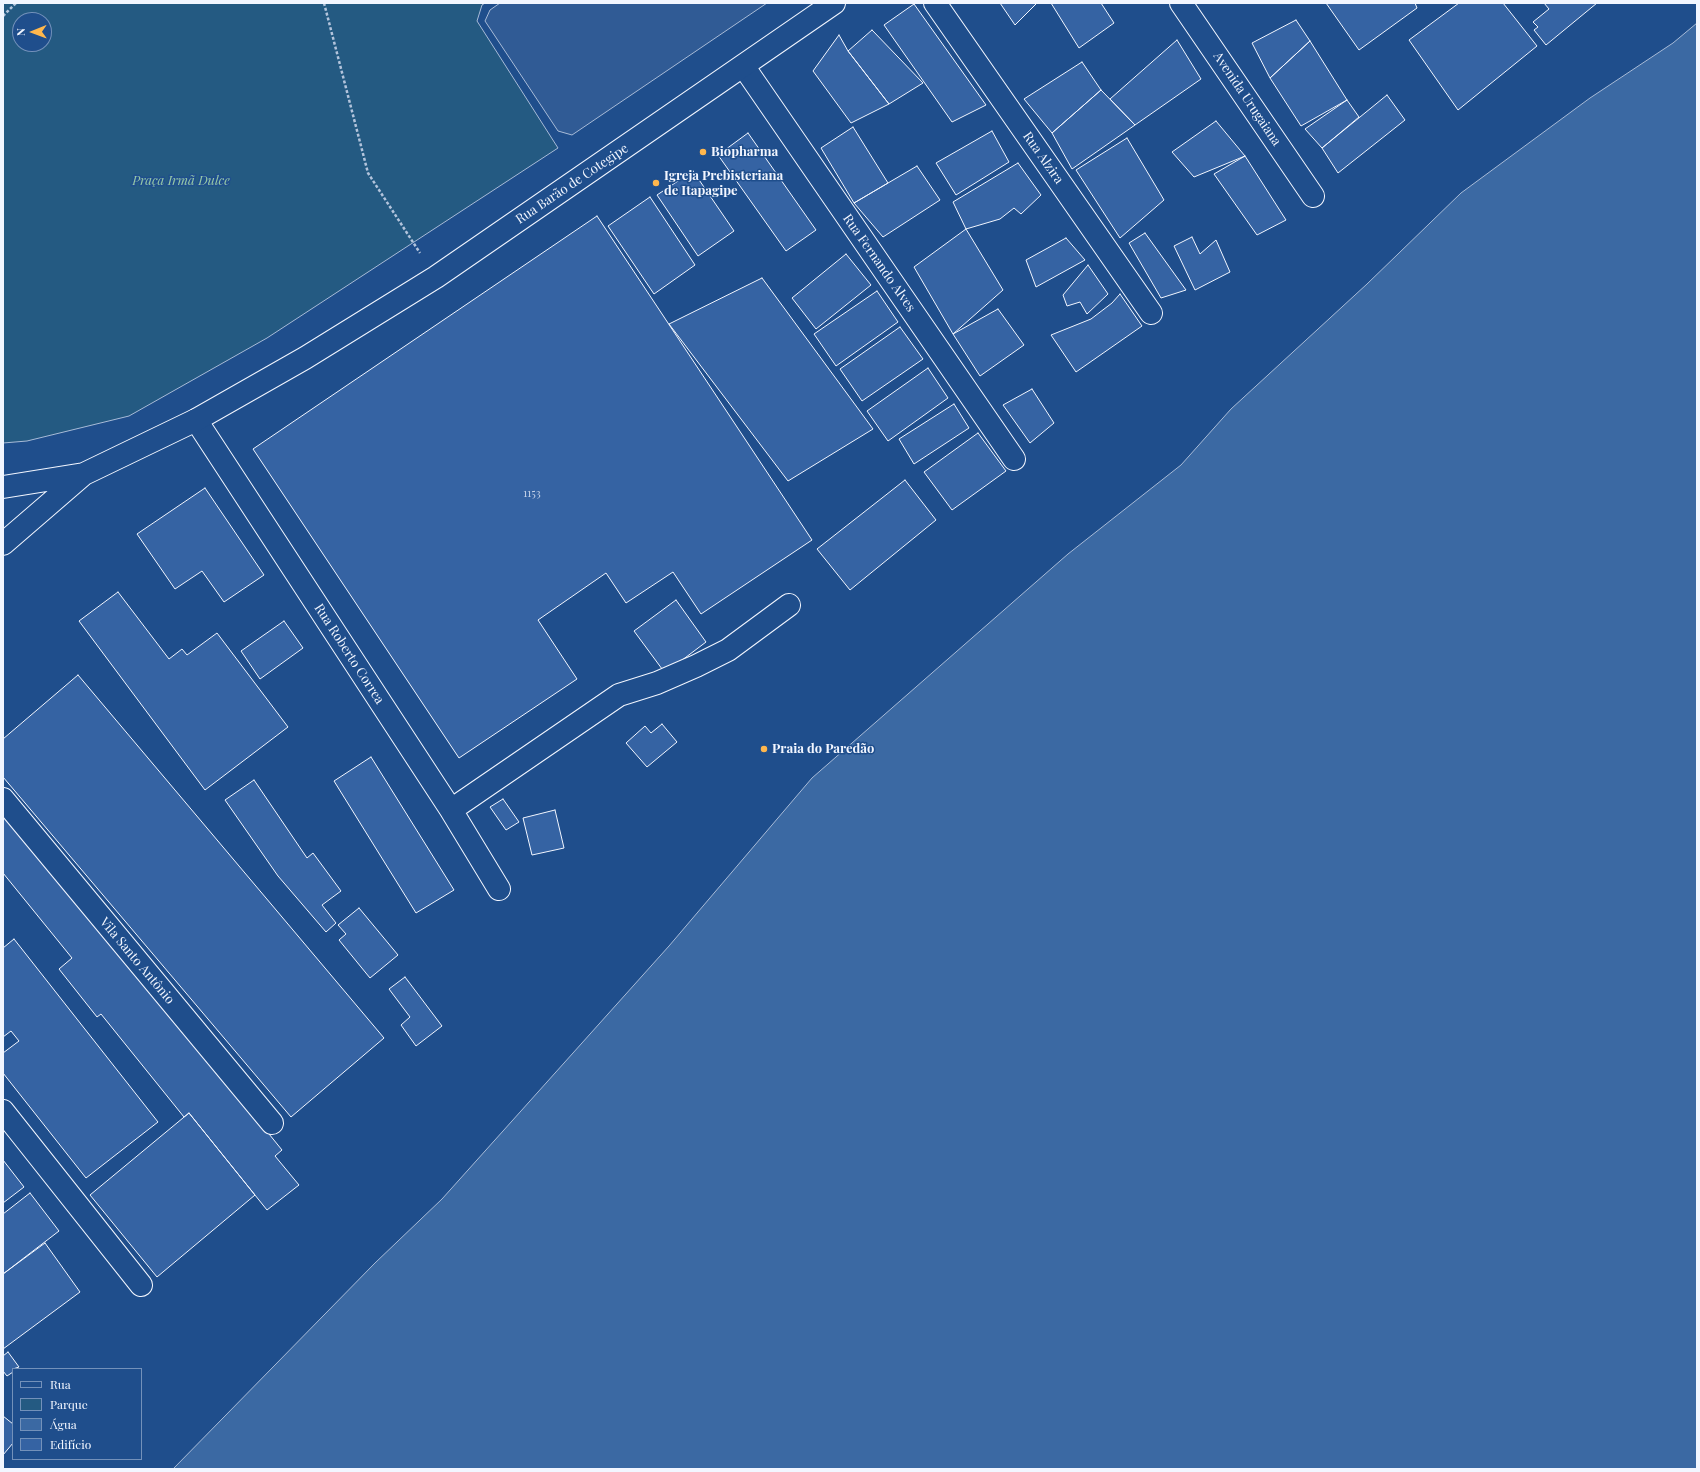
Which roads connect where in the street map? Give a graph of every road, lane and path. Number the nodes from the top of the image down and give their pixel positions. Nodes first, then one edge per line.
1 (16, 3) edge
2 (324, 3) edge
3 (834, 3) edge
4 (935, 3) edge
5 (1181, 3) edge
6 (3, 16) edge
7 (744, 67) junction
8 (1314, 196) dead end
9 (436, 277) junction
10 (1150, 313) dead end
11 (196, 420) junction
12 (1014, 459) dead end
13 (84, 474) junction
14 (3, 487) edge
15 (3, 544) edge
16 (789, 605) dead end
17 (3, 799) edge
18 (451, 810) junction
19 (499, 889) dead end
20 (3, 1111) edge
21 (272, 1123) dead end
22 (141, 1285) dead end

1 - 6 path
2 - 9 path
3 - 7 street, Rua Barão de Cotegipe
4 - 10 street, Rua Alzira
5 - 8 street, Avenida Urugaiana
7 - 9 street, Rua Barão de Cotegipe
7 - 12 street, Rua Fernando Alves
9 - 11 street, Rua Barão de Cotegipe
11 - 13 street
11 - 18 street, Rua Roberto Correa
13 - 14 street
13 - 15 street
16 - 18 street
17 - 21 street, Vila Santo Antônio
18 - 19 street, Rua Roberto Correa
20 - 22 street

